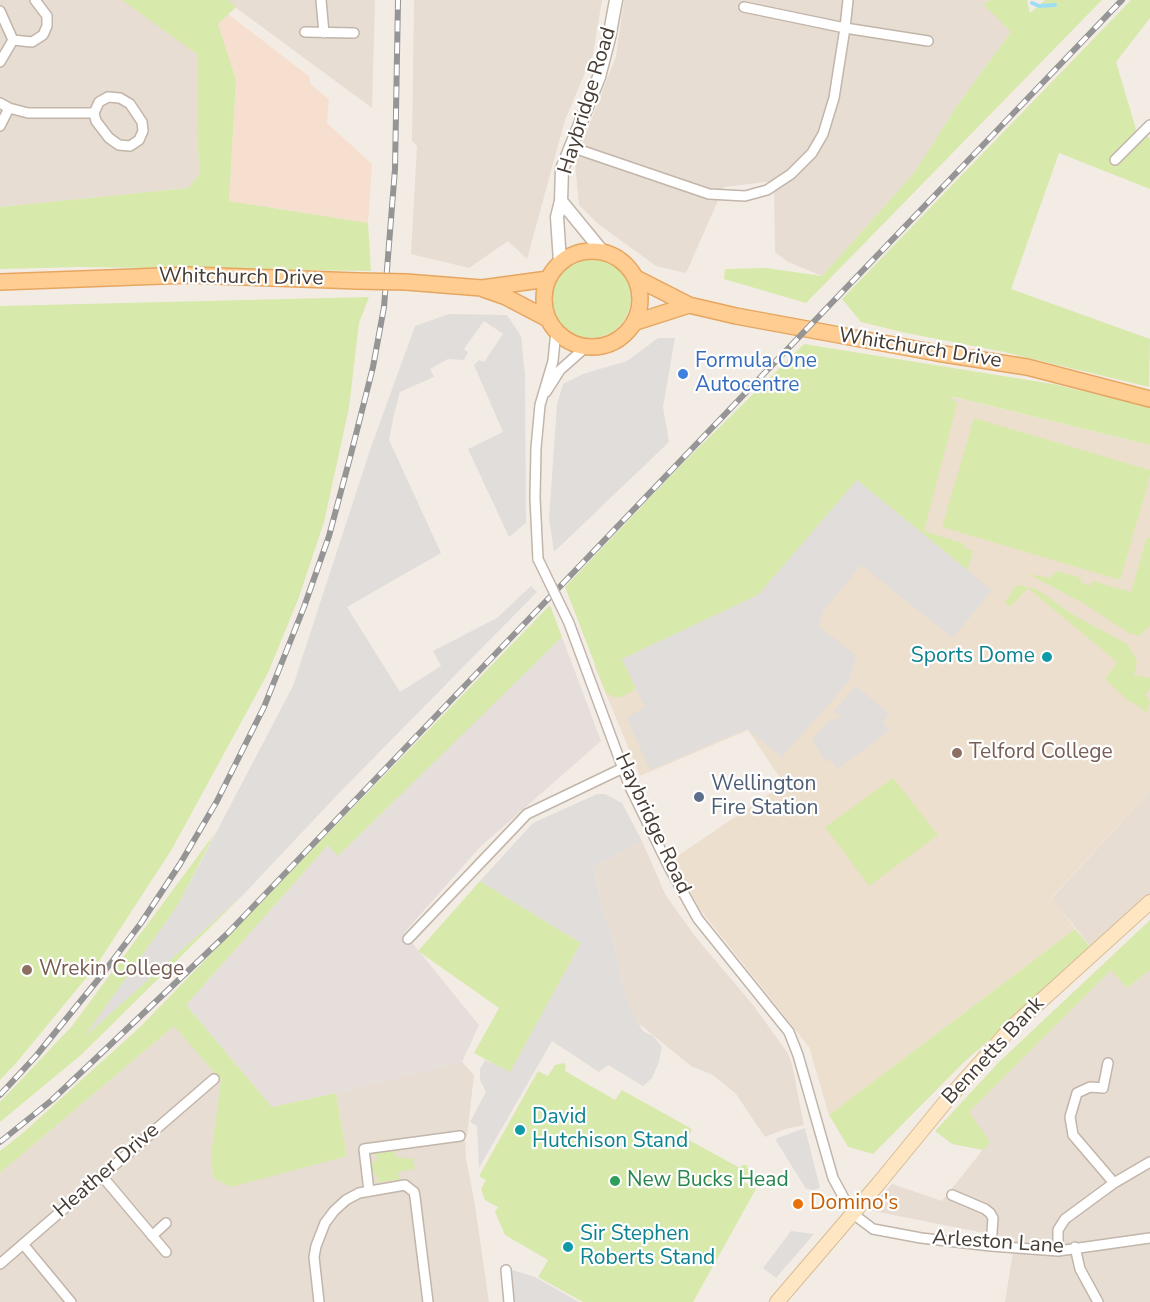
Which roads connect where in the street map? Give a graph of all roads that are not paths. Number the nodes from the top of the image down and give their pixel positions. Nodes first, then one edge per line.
1 (2, 0) edge
2 (35, 0) edge
3 (321, 0) edge
4 (616, 0) edge
5 (848, 0) edge
6 (0, 5) edge
7 (744, 7) dead end
8 (0, 11) edge
9 (844, 28) junction
10 (305, 32) dead end
11 (324, 33) junction
12 (354, 33) dead end
13 (13, 40) junction
14 (928, 41) dead end
15 (0, 62) edge
16 (4, 106) edge
17 (94, 113) junction
18 (1150, 125) edge
19 (0, 126) edge
20 (572, 147) junction
21 (1115, 160) dead end
22 (561, 201) junction
23 (602, 251) junction
24 (560, 262) junction
25 (636, 278) junction
26 (548, 279) junction
27 (0, 282) edge
28 (482, 288) junction
29 (689, 305) junction
30 (636, 321) junction
31 (552, 325) junction
32 (586, 347) junction
33 (1150, 399) edge
34 (540, 405) junction
35 (624, 770) junction
36 (1150, 902) edge
37 (408, 939) dead end
38 (1108, 1063) dead end
39 (214, 1079) dead end
40 (460, 1136) dead end
41 (1150, 1162) edge
42 (102, 1176) junction
43 (1114, 1184) junction
44 (369, 1191) junction
45 (952, 1195) dead end
46 (852, 1213) junction
47 (166, 1223) dead end
48 (152, 1236) junction
49 (1150, 1238) edge
50 (23, 1244) junction
51 (991, 1246) junction
52 (1076, 1248) junction
53 (1058, 1251) junction
54 (166, 1252) dead end
55 (0, 1264) edge
56 (506, 1270) dead end
57 (71, 1302) edge
58 (319, 1302) edge
59 (428, 1302) edge
60 (509, 1302) edge
61 (777, 1302) edge
62 (1098, 1302) edge

1 - 6 street
2 - 13 street
3 - 11 street
4 - 20 street, Haybridge Road
5 - 9 street
7 - 9 street
8 - 13 street
9 - 14 street
9 - 20 street
10 - 11 street
11 - 12 street
13 - 15 street
16 - 17 street
16 - 19 street
17 - 17 street
18 - 21 street
20 - 22 street, Haybridge Road
22 - 23 street
22 - 24 street, Haybridge Road
23 - 24 main road
23 - 25 main road
24 - 26 main road
25 - 29 main road, Whitchurch Drive
25 - 30 main road
26 - 28 main road, Whitchurch Drive
26 - 31 main road
27 - 28 main road, Whitchurch Drive, bridge
28 - 31 main road, Whitchurch Drive
29 - 30 main road, Whitchurch Drive
29 - 33 main road, Whitchurch Drive
30 - 32 main road
31 - 32 main road
31 - 34 street, Haybridge Road
32 - 34 street
34 - 35 street, Haybridge Road, bridge
35 - 37 street
35 - 46 street, Haybridge Road
36 - 46 main road, Bennetts Bank
38 - 43 street
39 - 42 street, Heather Drive
40 - 44 street
41 - 43 street
42 - 48 street
42 - 50 street, Heather Drive
43 - 53 street
44 - 58 street
44 - 59 street
45 - 51 street
46 - 51 street, Arleston Lane
46 - 61 main road, Bennetts Bank
47 - 48 street
48 - 54 street
49 - 52 street, Arleston Lane
50 - 55 street, Heather Drive
50 - 57 street
51 - 53 street, Arleston Lane
52 - 53 street, Arleston Lane
52 - 62 street
56 - 60 street

